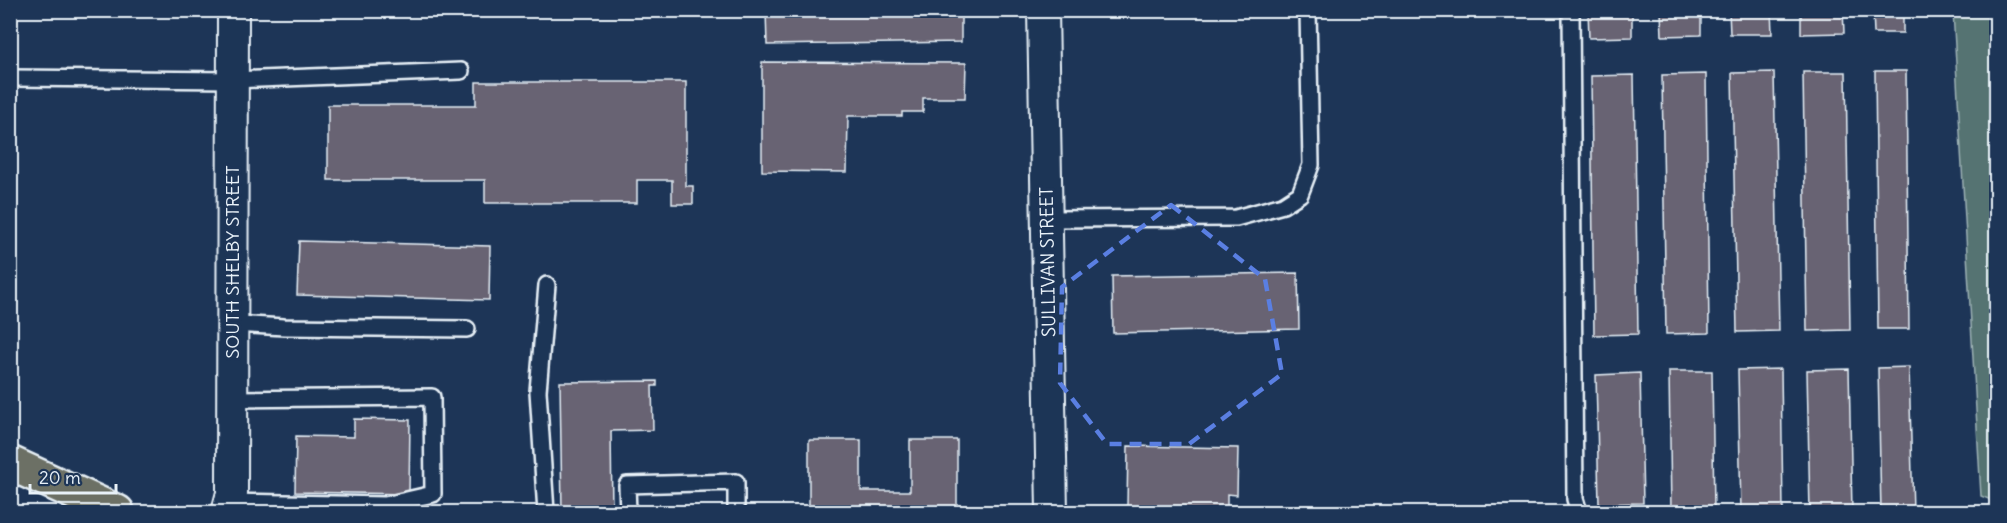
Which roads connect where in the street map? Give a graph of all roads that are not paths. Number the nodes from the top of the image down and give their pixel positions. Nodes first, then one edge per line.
1 (233, 10) edge
2 (1043, 10) edge
3 (1308, 10) edge
4 (1570, 10) edge
5 (461, 71) dead end
6 (10, 78) edge
7 (233, 80) junction
8 (1047, 219) junction
9 (547, 285) dead end
10 (233, 324) junction
11 (466, 329) dead end
12 (233, 399) junction
13 (10, 463) edge
14 (229, 507) edge
15 (117, 513) edge
16 (546, 513) edge
17 (628, 513) edge
18 (736, 513) edge
19 (1052, 513) edge
20 (1579, 513) edge

1 - 7 street, SOUTH SHELBY STREET
2 - 8 street, SULLIVAN STREET
3 - 8 lane
4 - 20 lane
5 - 7 lane
6 - 7 lane
7 - 10 street, SOUTH SHELBY STREET
8 - 19 street, SULLIVAN STREET
9 - 16 lane
10 - 11 lane
10 - 12 street, SOUTH SHELBY STREET
12 - 14 street, SOUTH SHELBY STREET
12 - 14 lane
13 - 15 main road
17 - 18 lane

